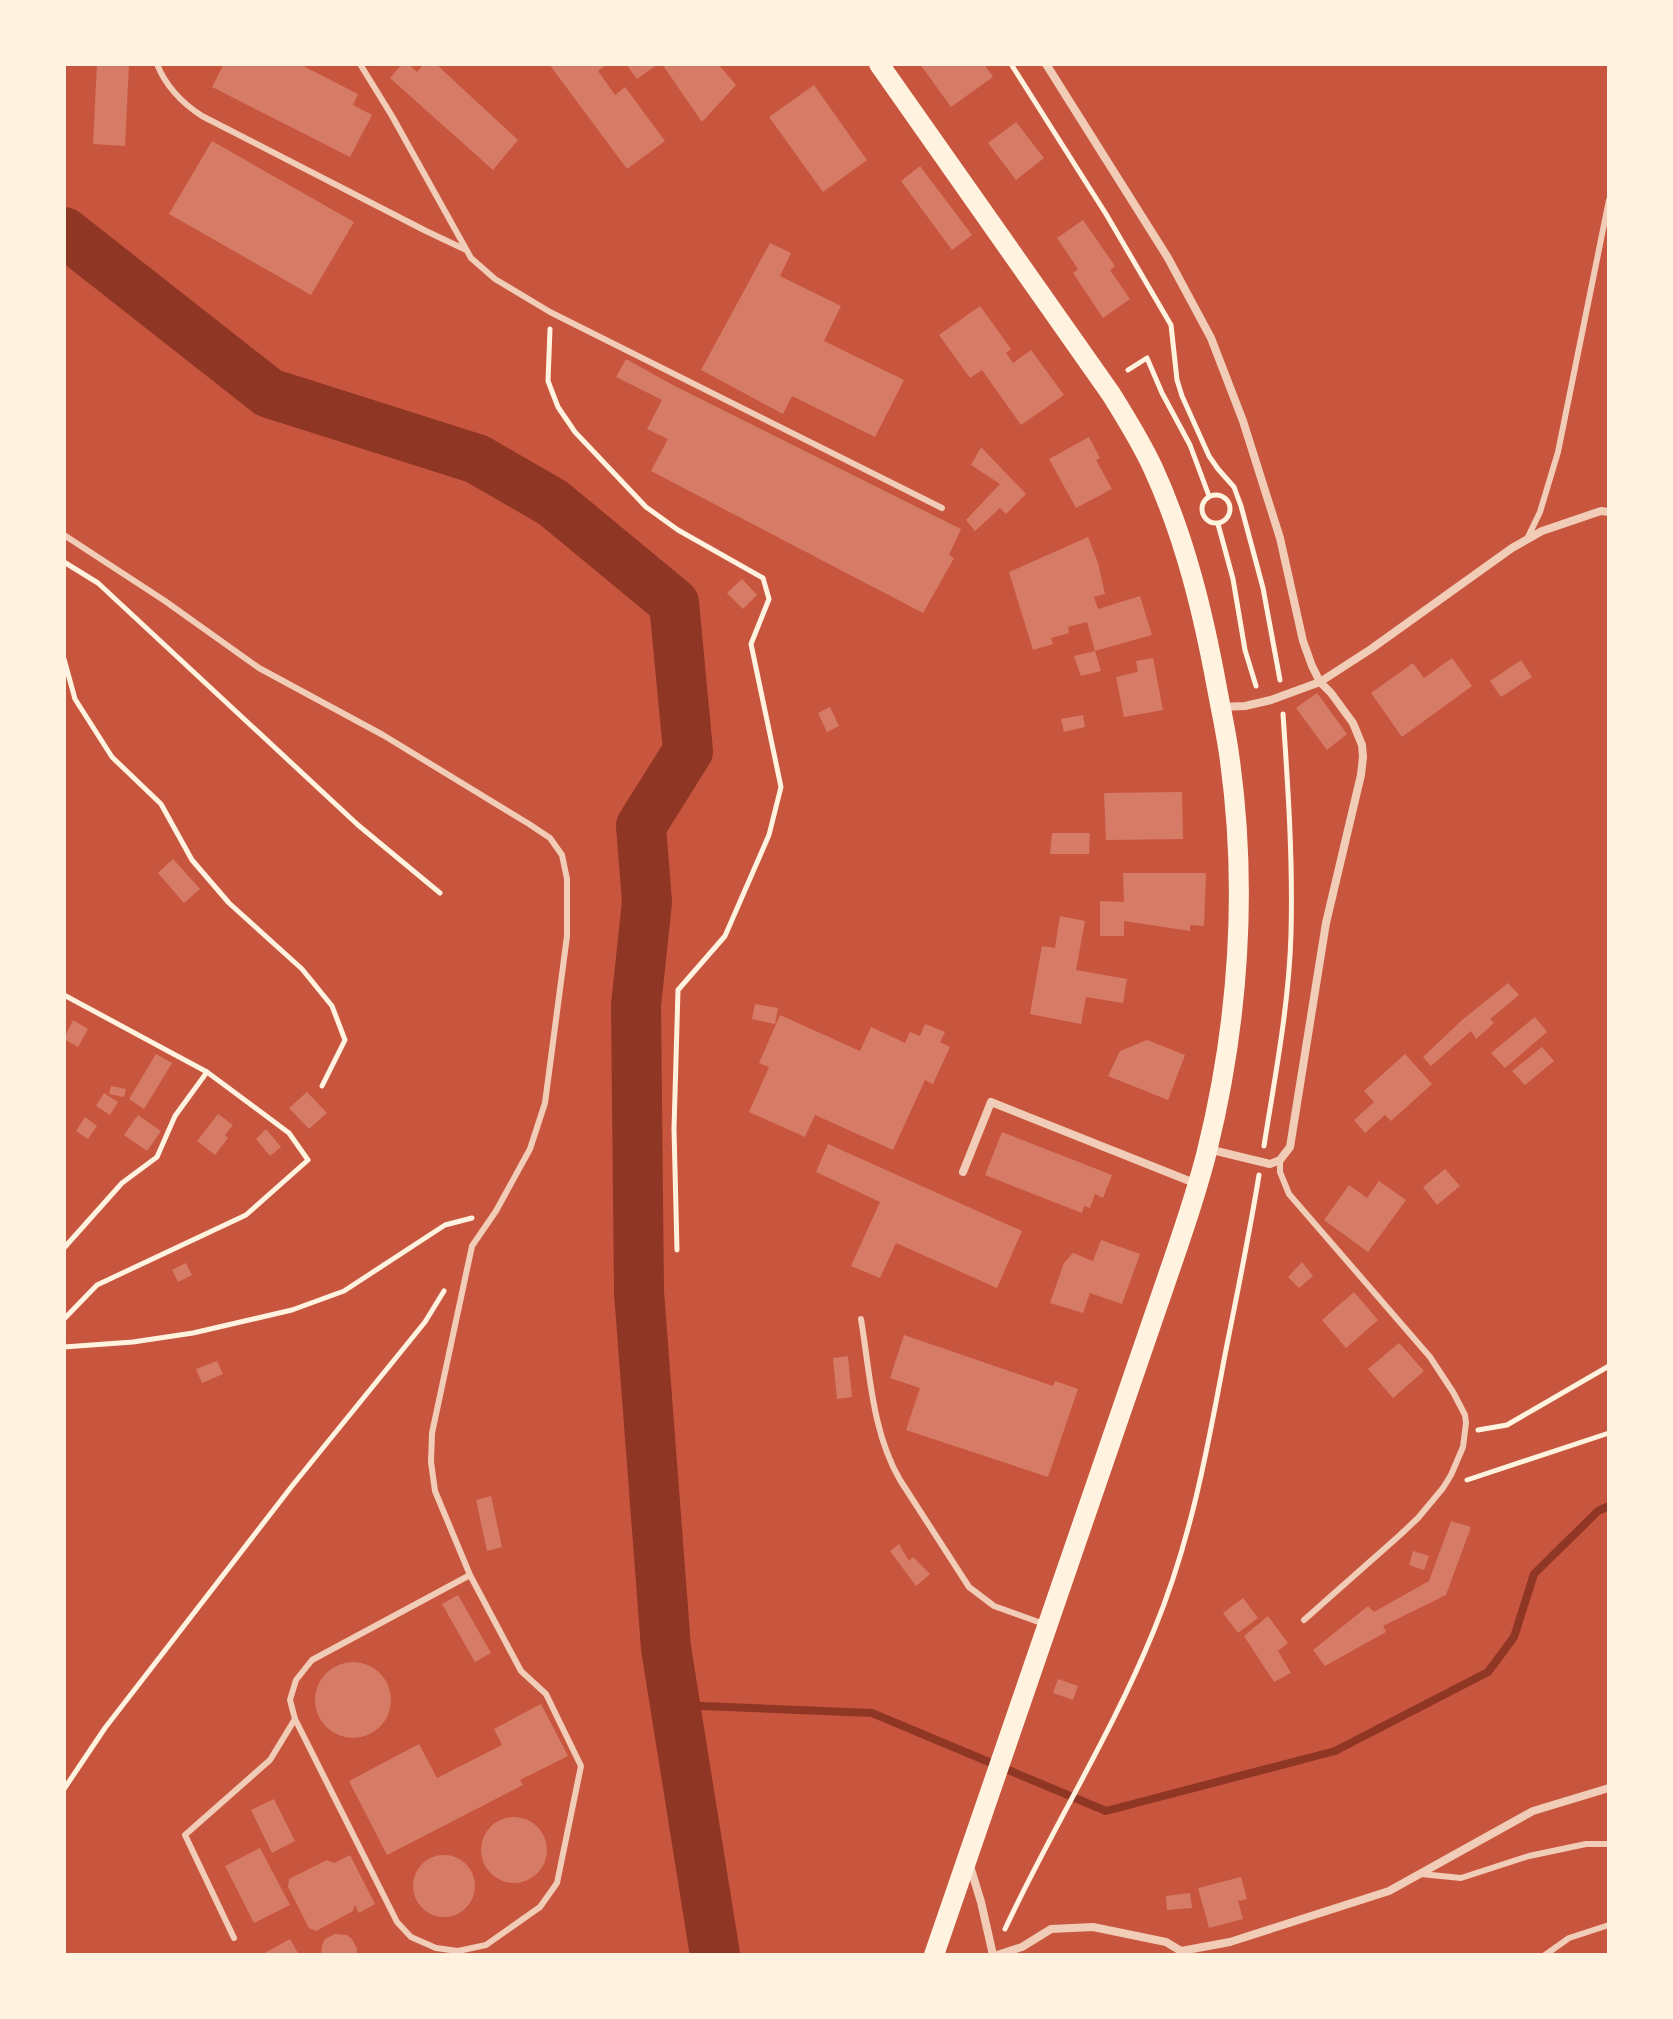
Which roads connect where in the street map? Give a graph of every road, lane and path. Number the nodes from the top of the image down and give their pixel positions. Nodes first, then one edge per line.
1 (157, 64) edge
2 (360, 64) edge
3 (879, 64) edge
4 (1011, 64) edge
5 (1046, 64) edge
6 (1609, 200) edge
7 (467, 250) junction
8 (550, 312) junction
9 (1128, 370) dead end
10 (1234, 487) dead end
11 (1209, 496) junction
12 (942, 508) dead end
13 (1609, 512) edge
14 (1218, 524) junction
15 (64, 535) edge
16 (1527, 539) junction
17 (64, 562) edge
18 (64, 659) edge
19 (1320, 682) junction
20 (1261, 703) junction
21 (1220, 707) junction
22 (440, 893) dead end
23 (64, 995) edge
24 (207, 1072) junction
25 (322, 1086) dead end
26 (1207, 1149) junction
27 (1280, 1160) junction
28 (963, 1172) dead end
29 (1198, 1184) junction
30 (496, 1211) junction
31 (64, 1248) edge
32 (677, 1250) dead end
33 (448, 1284) dead end
34 (64, 1319) edge
35 (861, 1319) dead end
36 (64, 1347) edge
37 (1609, 1366) edge
38 (1466, 1432) junction
39 (1609, 1433) edge
40 (1443, 1488) junction
41 (470, 1575) junction
42 (1304, 1620) dead end
43 (1048, 1625) junction
44 (295, 1719) junction
45 (1111, 1727) dead end
46 (1609, 1788) edge
47 (64, 1789) edge
48 (1609, 1844) edge
49 (968, 1858) junction
50 (1421, 1874) junction
51 (1609, 1925) edge
52 (1003, 1935) dead end
53 (234, 1938) dead end
54 (1181, 1953) edge
55 (934, 1955) edge
56 (995, 1955) edge
57 (1545, 1955) edge

1 - 7 lane
2 - 7 lane
3 - 21 main road
4 - 10 path
5 - 19 street
6 - 16 lane
7 - 8 lane
8 - 12 lane
8 - 32 path
9 - 11 path
11 - 14 path
11 - 14 path
13 - 16 street
14 - 20 path
15 - 30 lane
16 - 19 street
17 - 22 path
18 - 25 path
19 - 20 street
19 - 27 street
20 - 21 street
21 - 26 main road
23 - 24 path
24 - 31 path
24 - 34 path
26 - 27 street
26 - 29 main road
27 - 38 lane
28 - 29 street
29 - 43 main road
30 - 36 path
30 - 41 lane
33 - 47 path
35 - 43 lane
37 - 38 path
38 - 40 lane
39 - 40 path
40 - 42 lane
41 - 44 lane
41 - 44 lane
43 - 49 main road
44 - 53 lane
45 - 52 path
46 - 50 street
48 - 50 lane
49 - 55 main road
49 - 56 street
50 - 54 street
51 - 57 lane
54 - 56 street

